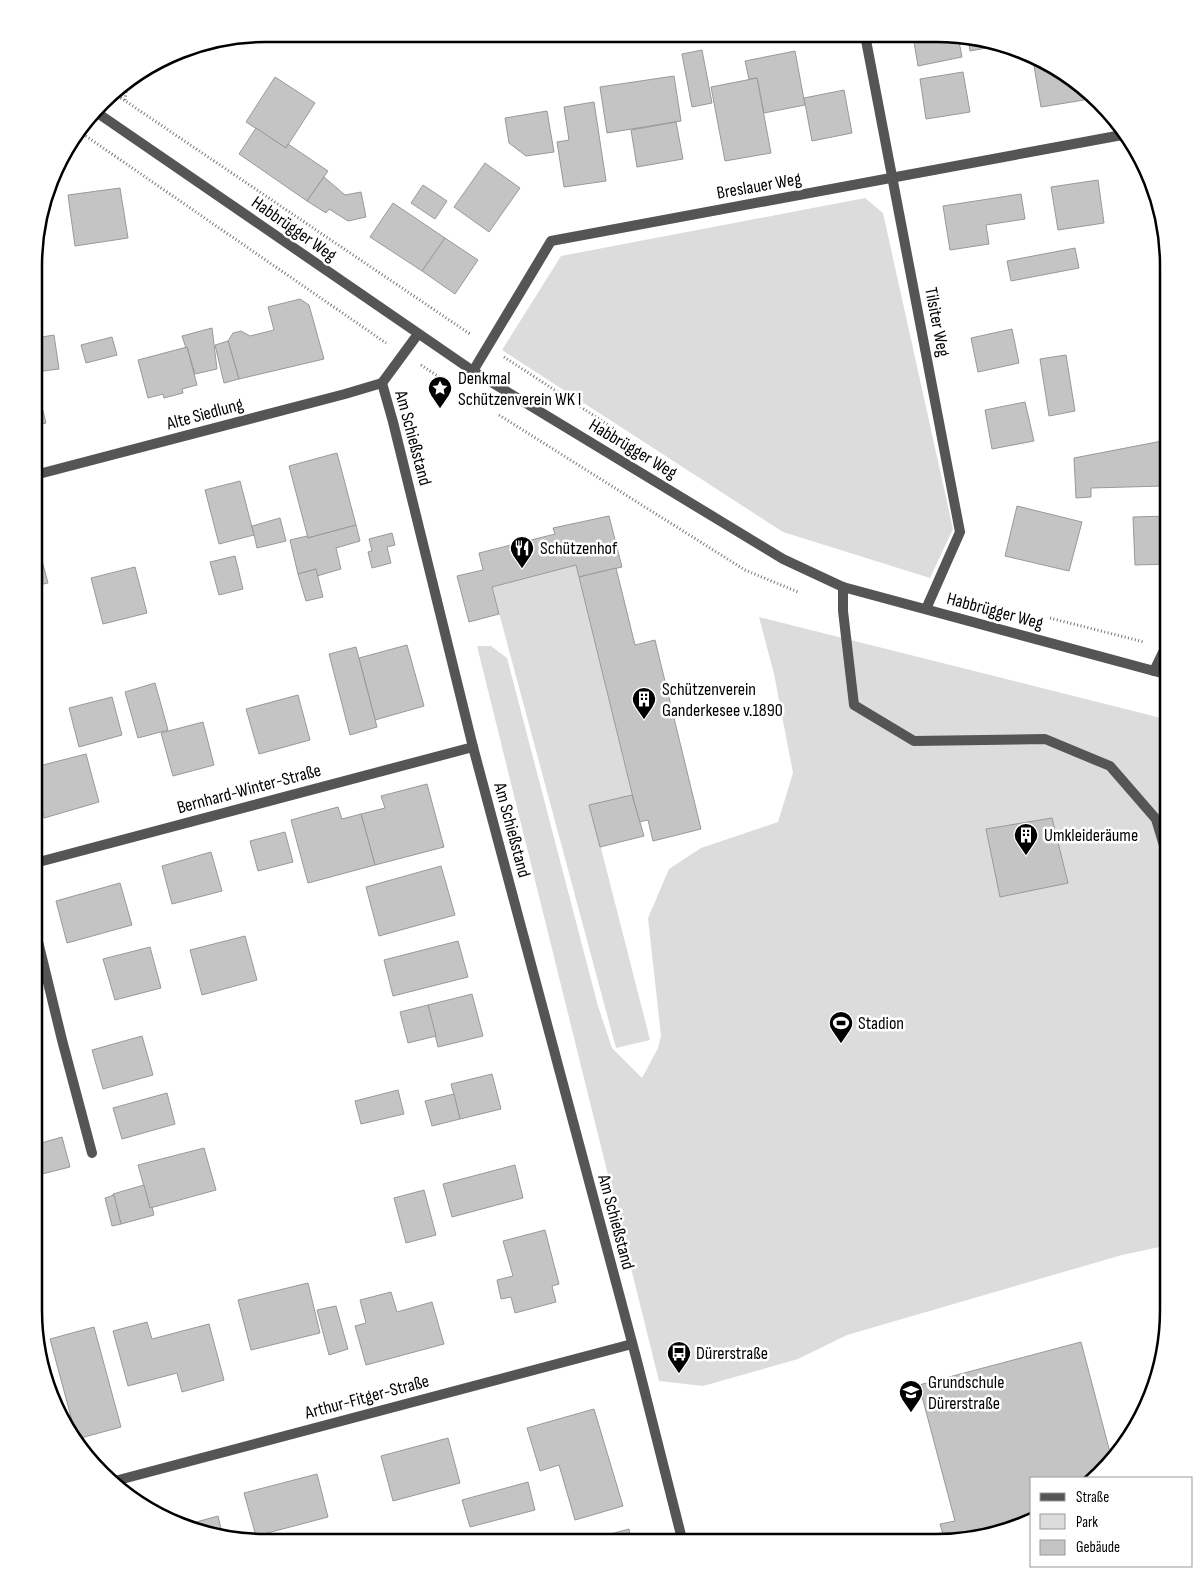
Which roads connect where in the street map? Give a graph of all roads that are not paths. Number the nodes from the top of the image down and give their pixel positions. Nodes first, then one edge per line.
1 (866, 42) edge
2 (101, 116) edge
3 (1118, 136) edge
4 (893, 178) junction
5 (418, 334) junction
6 (473, 370) junction
7 (382, 383) junction
8 (42, 473) edge
9 (843, 587) junction
10 (926, 609) junction
11 (1160, 658) edge
12 (1154, 670) junction
13 (1160, 672) edge
14 (473, 747) junction
15 (1160, 833) edge
16 (42, 861) edge
17 (42, 958) edge
18 (92, 1153) dead end
19 (632, 1344) junction
20 (120, 1480) edge
21 (681, 1534) edge

1 - 4 street, Tilsiter Weg
2 - 5 street, Habbrügger Weg
3 - 4 street, Breslauer Weg
4 - 6 street, Breslauer Weg
4 - 10 street, Tilsiter Weg
5 - 6 street, Habbrügger Weg
5 - 7 street, Am Schießstand
6 - 9 street, Habbrügger Weg
7 - 8 street, Alte Siedlung
7 - 14 street, Am Schießstand
9 - 10 street, Habbrügger Weg
9 - 15 street
10 - 12 street, Habbrügger Weg
11 - 12 street
12 - 13 street, Habbrügger Weg
14 - 16 street, Bernhard-Winter-Straße
14 - 19 street, Am Schießstand
17 - 18 street
19 - 20 street, Arthur-Fitger-Straße
19 - 21 street

